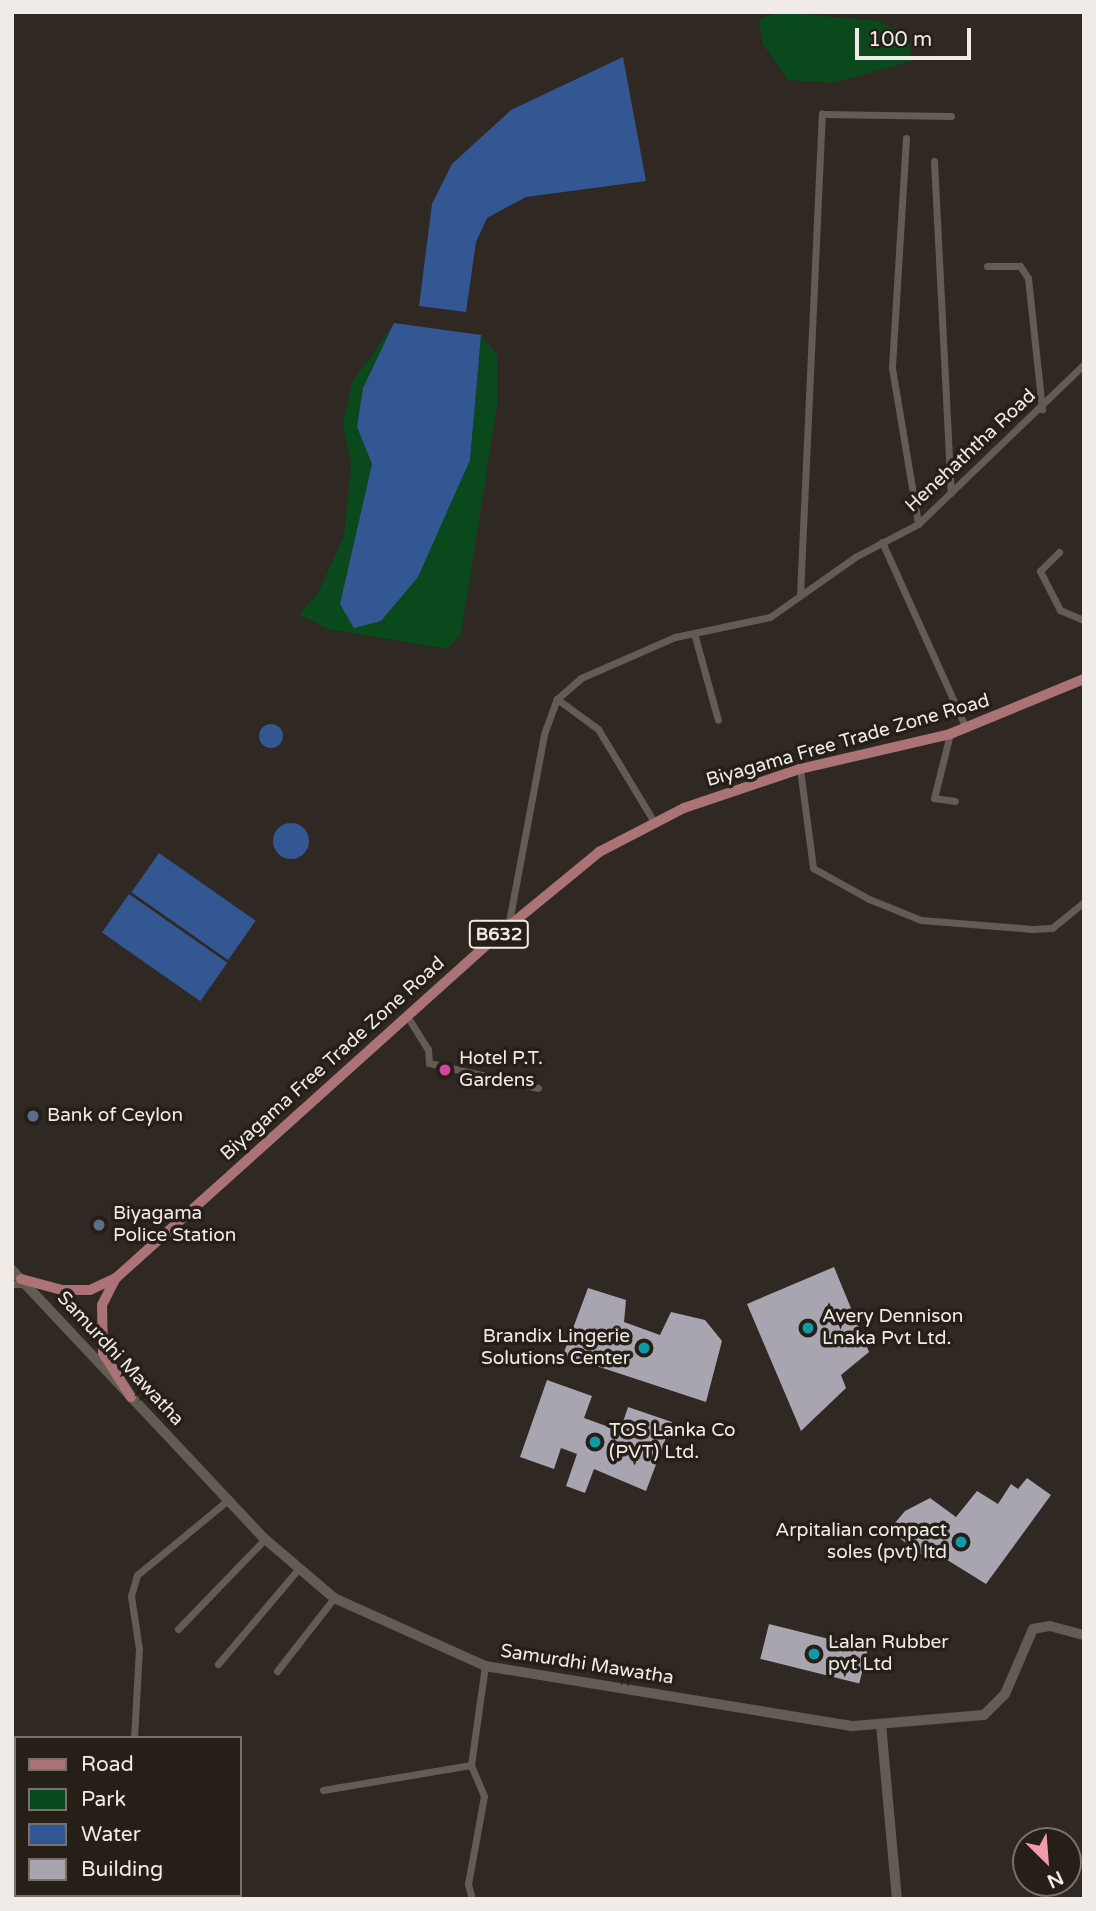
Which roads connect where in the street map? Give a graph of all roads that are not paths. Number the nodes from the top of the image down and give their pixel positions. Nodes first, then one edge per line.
1 (951, 116) dead end
2 (906, 138) dead end
3 (934, 161) dead end
4 (987, 265) dead end
5 (1084, 364) edge
6 (1042, 409) junction
7 (951, 494) junction
8 (918, 524) junction
9 (882, 542) junction
10 (1059, 552) dead end
11 (800, 595) junction
12 (1084, 620) edge
13 (694, 633) junction
14 (1084, 679) edge
15 (557, 699) junction
16 (718, 720) dead end
17 (966, 728) junction
18 (950, 734) junction
19 (800, 769) junction
20 (955, 801) dead end
21 (653, 820) junction
22 (1084, 902) edge
23 (508, 927) junction
24 (407, 1016) junction
25 (538, 1088) dead end
26 (12, 1270) edge
27 (116, 1278) junction
28 (19, 1282) edge
29 (131, 1397) junction
30 (228, 1500) junction
31 (265, 1539) junction
32 (300, 1567) junction
33 (334, 1598) junction
34 (178, 1629) dead end
35 (1084, 1635) edge
36 (218, 1664) dead end
37 (485, 1666) junction
38 (277, 1671) dead end
39 (881, 1724) junction
40 (134, 1736) edge
41 (471, 1765) junction
42 (323, 1790) dead end
43 (472, 1899) edge
44 (897, 1899) edge

1 - 11 street
2 - 8 street
3 - 7 street
4 - 6 street
5 - 6 street, Henehaththa Road
6 - 7 street, Henehaththa Road
7 - 8 street, Henehaththa Road
8 - 9 street, Henehaththa Road
9 - 11 street, Henehaththa Road
9 - 17 street
10 - 12 street
11 - 13 street, Henehaththa Road
13 - 15 street, Henehaththa Road
13 - 16 street
14 - 17 main road, Biyagama Free Trade Zone Road / B632
15 - 21 street
15 - 23 street
17 - 18 main road, Biyagama Free Trade Zone Road / B632
18 - 19 main road, Biyagama Free Trade Zone Road / B632
18 - 20 street
19 - 21 main road, Biyagama Free Trade Zone Road / B632
19 - 22 street
21 - 23 main road, Biyagama Free Trade Zone Road / B632
23 - 24 main road, Biyagama Free Trade Zone Road / B632
24 - 25 street
24 - 27 main road, Biyagama Free Trade Zone Road / B632
26 - 28 main road, Samurdhi Mawatha
27 - 28 main road, Biyagama Free Trade Zone Road / B632
27 - 29 main road, Biyagama Free Trade Zone Road / B632
28 - 29 main road, Samurdhi Mawatha
29 - 30 main road, Samurdhi Mawatha
30 - 31 main road, Samurdhi Mawatha
30 - 40 street
31 - 32 main road, Samurdhi Mawatha
31 - 34 street
32 - 33 main road, Samurdhi Mawatha
32 - 36 street
33 - 37 main road, Samurdhi Mawatha
33 - 38 street
35 - 39 main road, Samurdhi Mawatha
37 - 39 main road, Samurdhi Mawatha
37 - 41 street
39 - 44 main road
41 - 42 street
41 - 43 street

